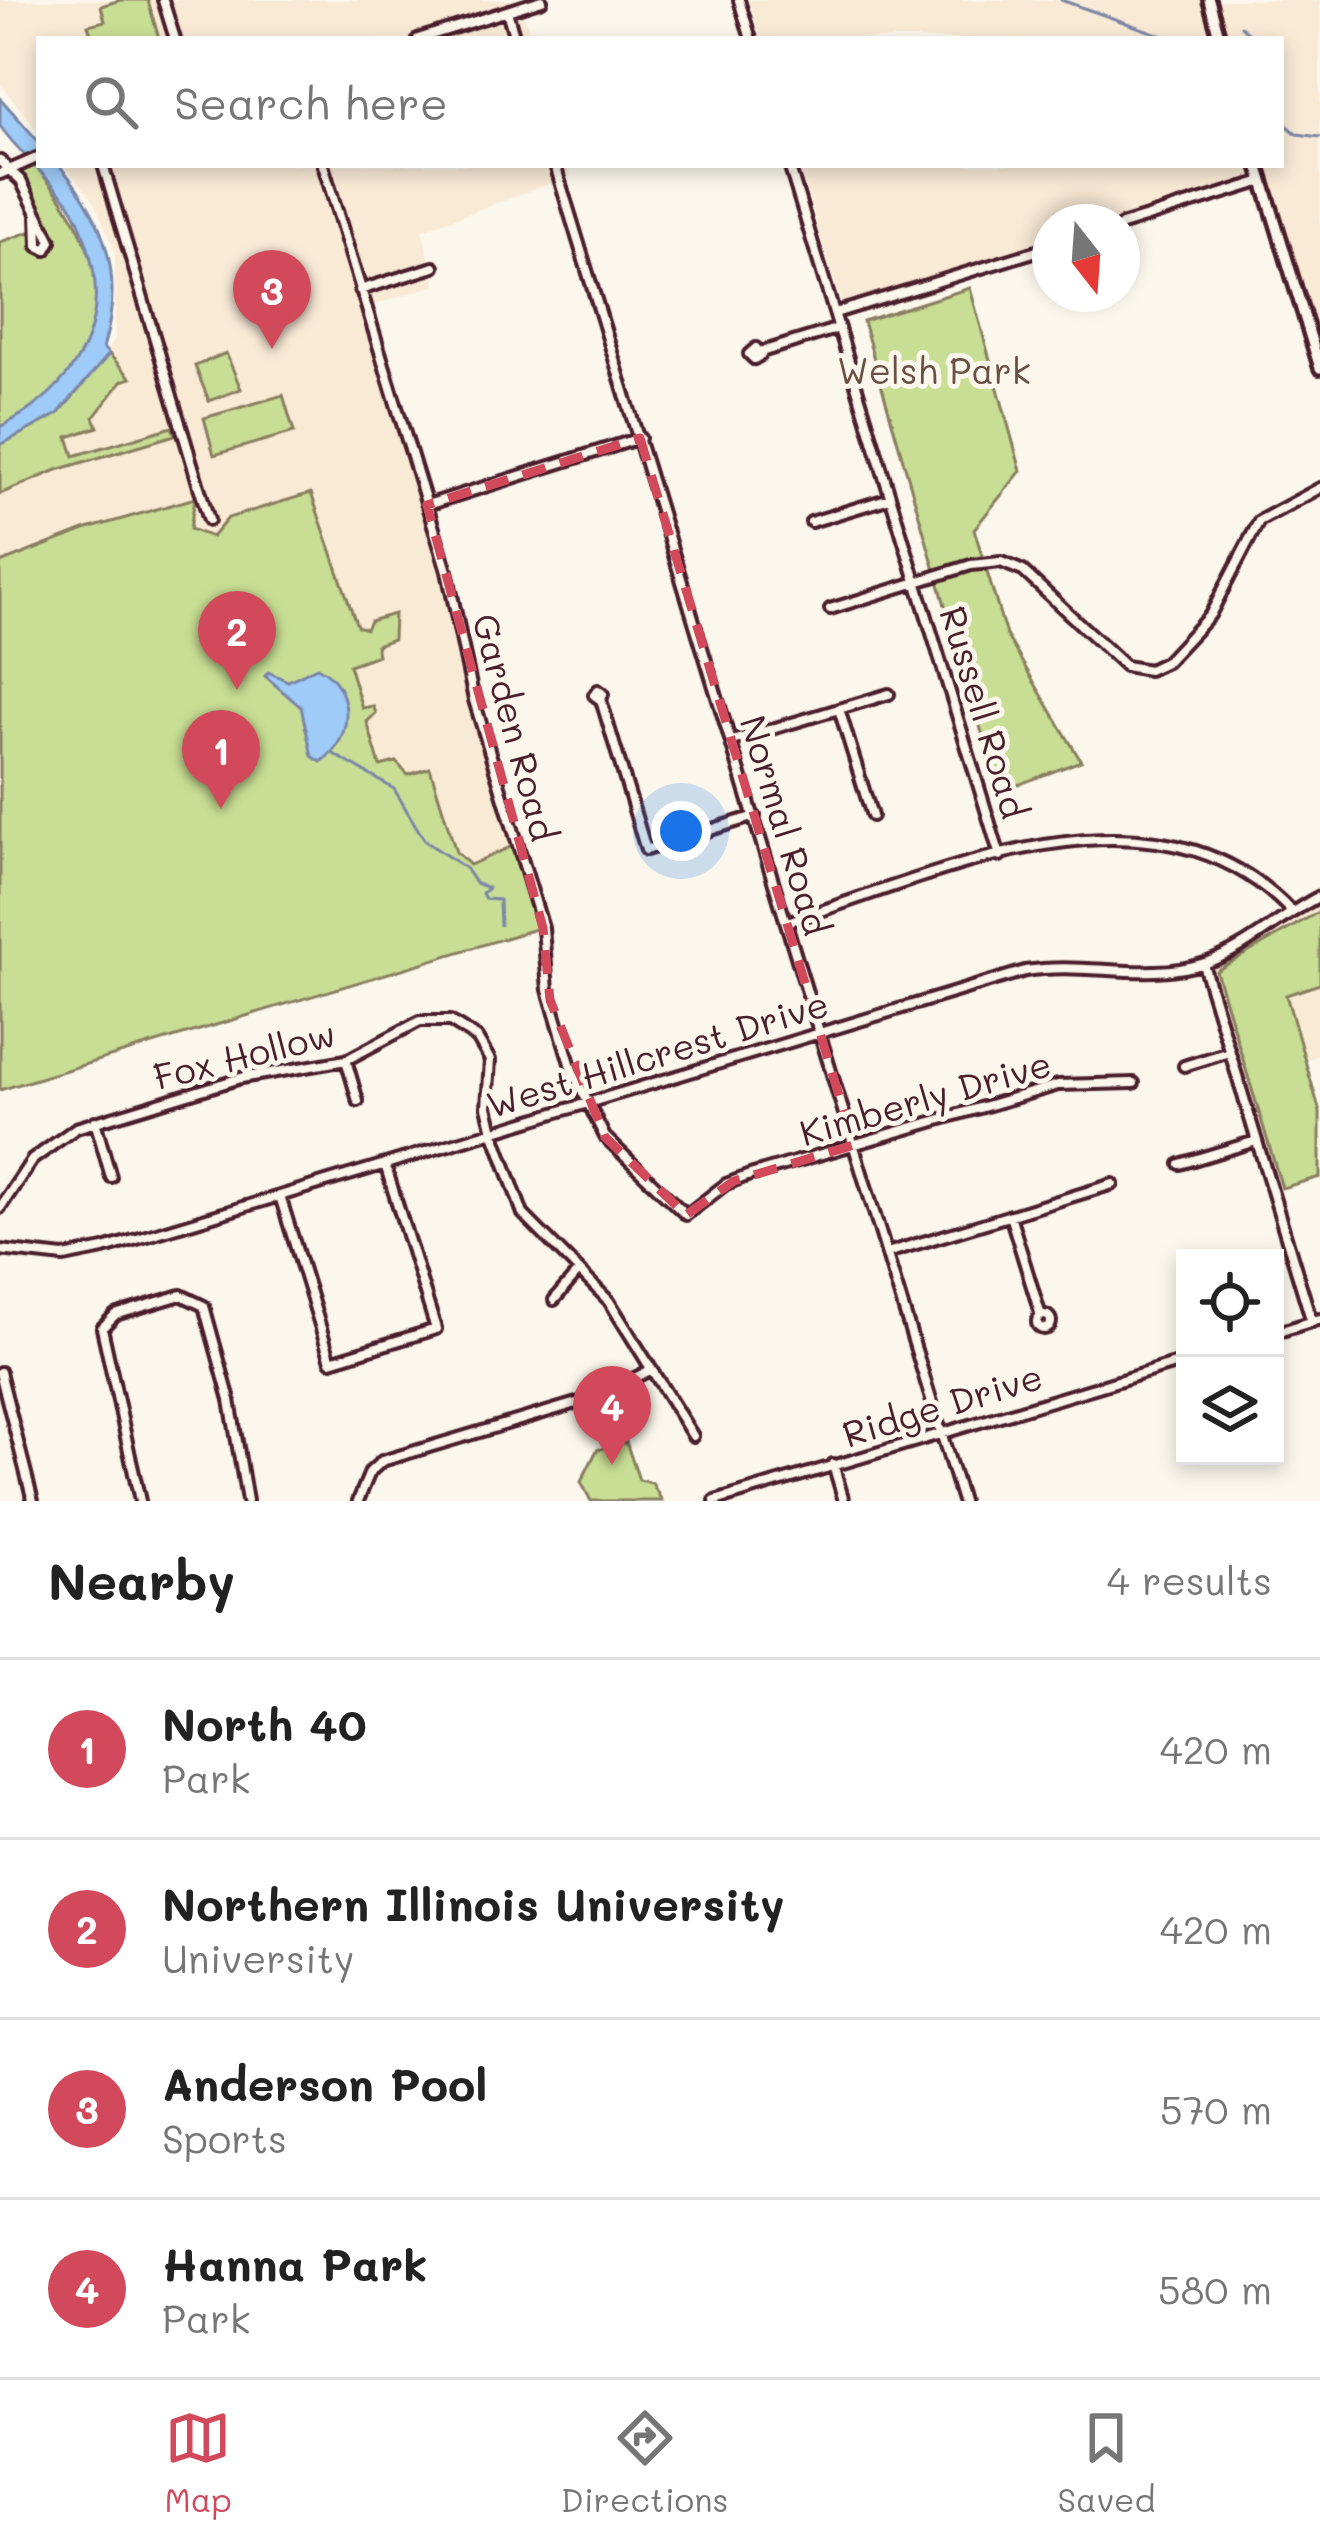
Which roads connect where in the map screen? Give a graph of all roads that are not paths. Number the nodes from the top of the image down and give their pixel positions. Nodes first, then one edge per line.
1 (163, 0) edge
2 (542, 0) edge
3 (739, 0) edge
4 (1209, 0) edge
5 (507, 11) junction
6 (174, 36) edge
7 (428, 36) edge
8 (514, 36) edge
9 (750, 36) edge
10 (1219, 36) edge
11 (36, 159) edge
12 (0, 161) edge
13 (10, 167) junction
14 (104, 168) edge
15 (324, 168) edge
16 (556, 168) edge
17 (790, 168) edge
18 (1259, 168) edge
19 (0, 174) edge
20 (1263, 182) junction
21 (38, 215) dead end
22 (1140, 220) edge
23 (1032, 253) edge
24 (434, 267) dead end
25 (360, 290) junction
26 (835, 314) junction
27 (1320, 324) edge
28 (839, 328) junction
29 (1307, 328) junction
30 (761, 352) dead end
31 (1320, 368) edge
32 (640, 438) junction
33 (1320, 488) edge
34 (890, 498) junction
35 (427, 505) junction
36 (209, 520) dead end
37 (811, 522) dead end
38 (918, 583) junction
39 (830, 609) dead end
40 (889, 694) dead end
41 (601, 700) dead end
42 (839, 709) junction
43 (732, 741) junction
44 (755, 816) junction
45 (872, 816) dead end
46 (1000, 856) junction
47 (1320, 896) edge
48 (1292, 911) junction
49 (787, 922) junction
50 (1203, 964) junction
51 (819, 1032) junction
52 (1229, 1052) junction
53 (346, 1060) junction
54 (1184, 1066) dead end
55 (1134, 1083) dead end
56 (358, 1101) dead end
57 (585, 1103) junction
58 (95, 1121) junction
59 (493, 1132) junction
60 (1256, 1141) junction
61 (854, 1145) junction
62 (385, 1164) junction
63 (1180, 1164) dead end
64 (111, 1177) dead end
65 (734, 1181) joint
66 (1113, 1184) dead end
67 (280, 1196) junction
68 (0, 1208) edge
69 (1010, 1215) junction
70 (0, 1250) edge
71 (887, 1252) junction
72 (579, 1271) junction
73 (554, 1300) dead end
74 (1041, 1316) dead end
75 (1316, 1321) edge
76 (1284, 1330) edge
77 (1176, 1363) edge
78 (650, 1370) junction
79 (0, 1372) edge
80 (943, 1432) junction
81 (693, 1436) dead end
82 (833, 1464) junction
83 (33, 1501) edge
84 (140, 1501) edge
85 (248, 1501) edge
86 (358, 1501) edge
87 (715, 1501) edge
88 (844, 1501) edge
89 (962, 1501) edge

1 - 6 street
2 - 5 street
3 - 9 street
4 - 10 main road
5 - 7 street
5 - 8 street
11 - 13 street
12 - 13 street
13 - 19 street
13 - 21 street
14 - 36 street
15 - 25 street, Garden Road
16 - 32 street, Normal Road
17 - 26 street, Russell Road
18 - 20 main road
20 - 22 street
20 - 29 main road
23 - 26 street
24 - 25 street
25 - 35 street, Garden Road
26 - 28 street, Russell Road
27 - 29 street
28 - 30 street
28 - 34 street, Russell Road
29 - 31 main road
32 - 35 street
32 - 43 street, Normal Road
33 - 38 street, Russell Road
34 - 37 street
34 - 38 street, Russell Road
35 - 57 street, Garden Road
38 - 39 street
38 - 46 street, Russell Road
40 - 42 street
41 - 44 street
42 - 43 street
42 - 45 street
43 - 44 street, Normal Road
44 - 49 street, Normal Road
46 - 48 street
46 - 49 street
47 - 48 street, West Hillcrest Drive
48 - 50 street, West Hillcrest Drive
49 - 51 street, Normal Road
50 - 51 street, West Hillcrest Drive
50 - 52 street
51 - 57 street, West Hillcrest Drive
51 - 61 street, Normal Road
52 - 54 street
52 - 60 street
53 - 56 street
53 - 58 street, Fox Hollow
53 - 59 street, Fox Hollow
55 - 61 street, Kimberly Drive
57 - 59 street, West Hillcrest Drive
57 - 65 street, Garden Road
58 - 64 street
58 - 68 street, Fox Hollow
59 - 62 street, West Hillcrest Drive
59 - 72 street, Fox Hollow
60 - 63 street
60 - 75 street
61 - 65 street, Kimberly Drive
61 - 71 street, Normal Road
62 - 67 street, West Hillcrest Drive
62 - 67 street
66 - 69 street
67 - 70 street, West Hillcrest Drive
69 - 71 street
69 - 74 street
71 - 80 street, Normal Road
72 - 73 street
72 - 78 street, Fox Hollow
75 - 76 street
77 - 80 street, Ridge Drive
78 - 81 street, Fox Hollow
78 - 86 street
79 - 83 street
80 - 82 street, Ridge Drive
80 - 89 street, Normal Road
82 - 87 street, Ridge Drive
82 - 88 street
84 - 85 street

